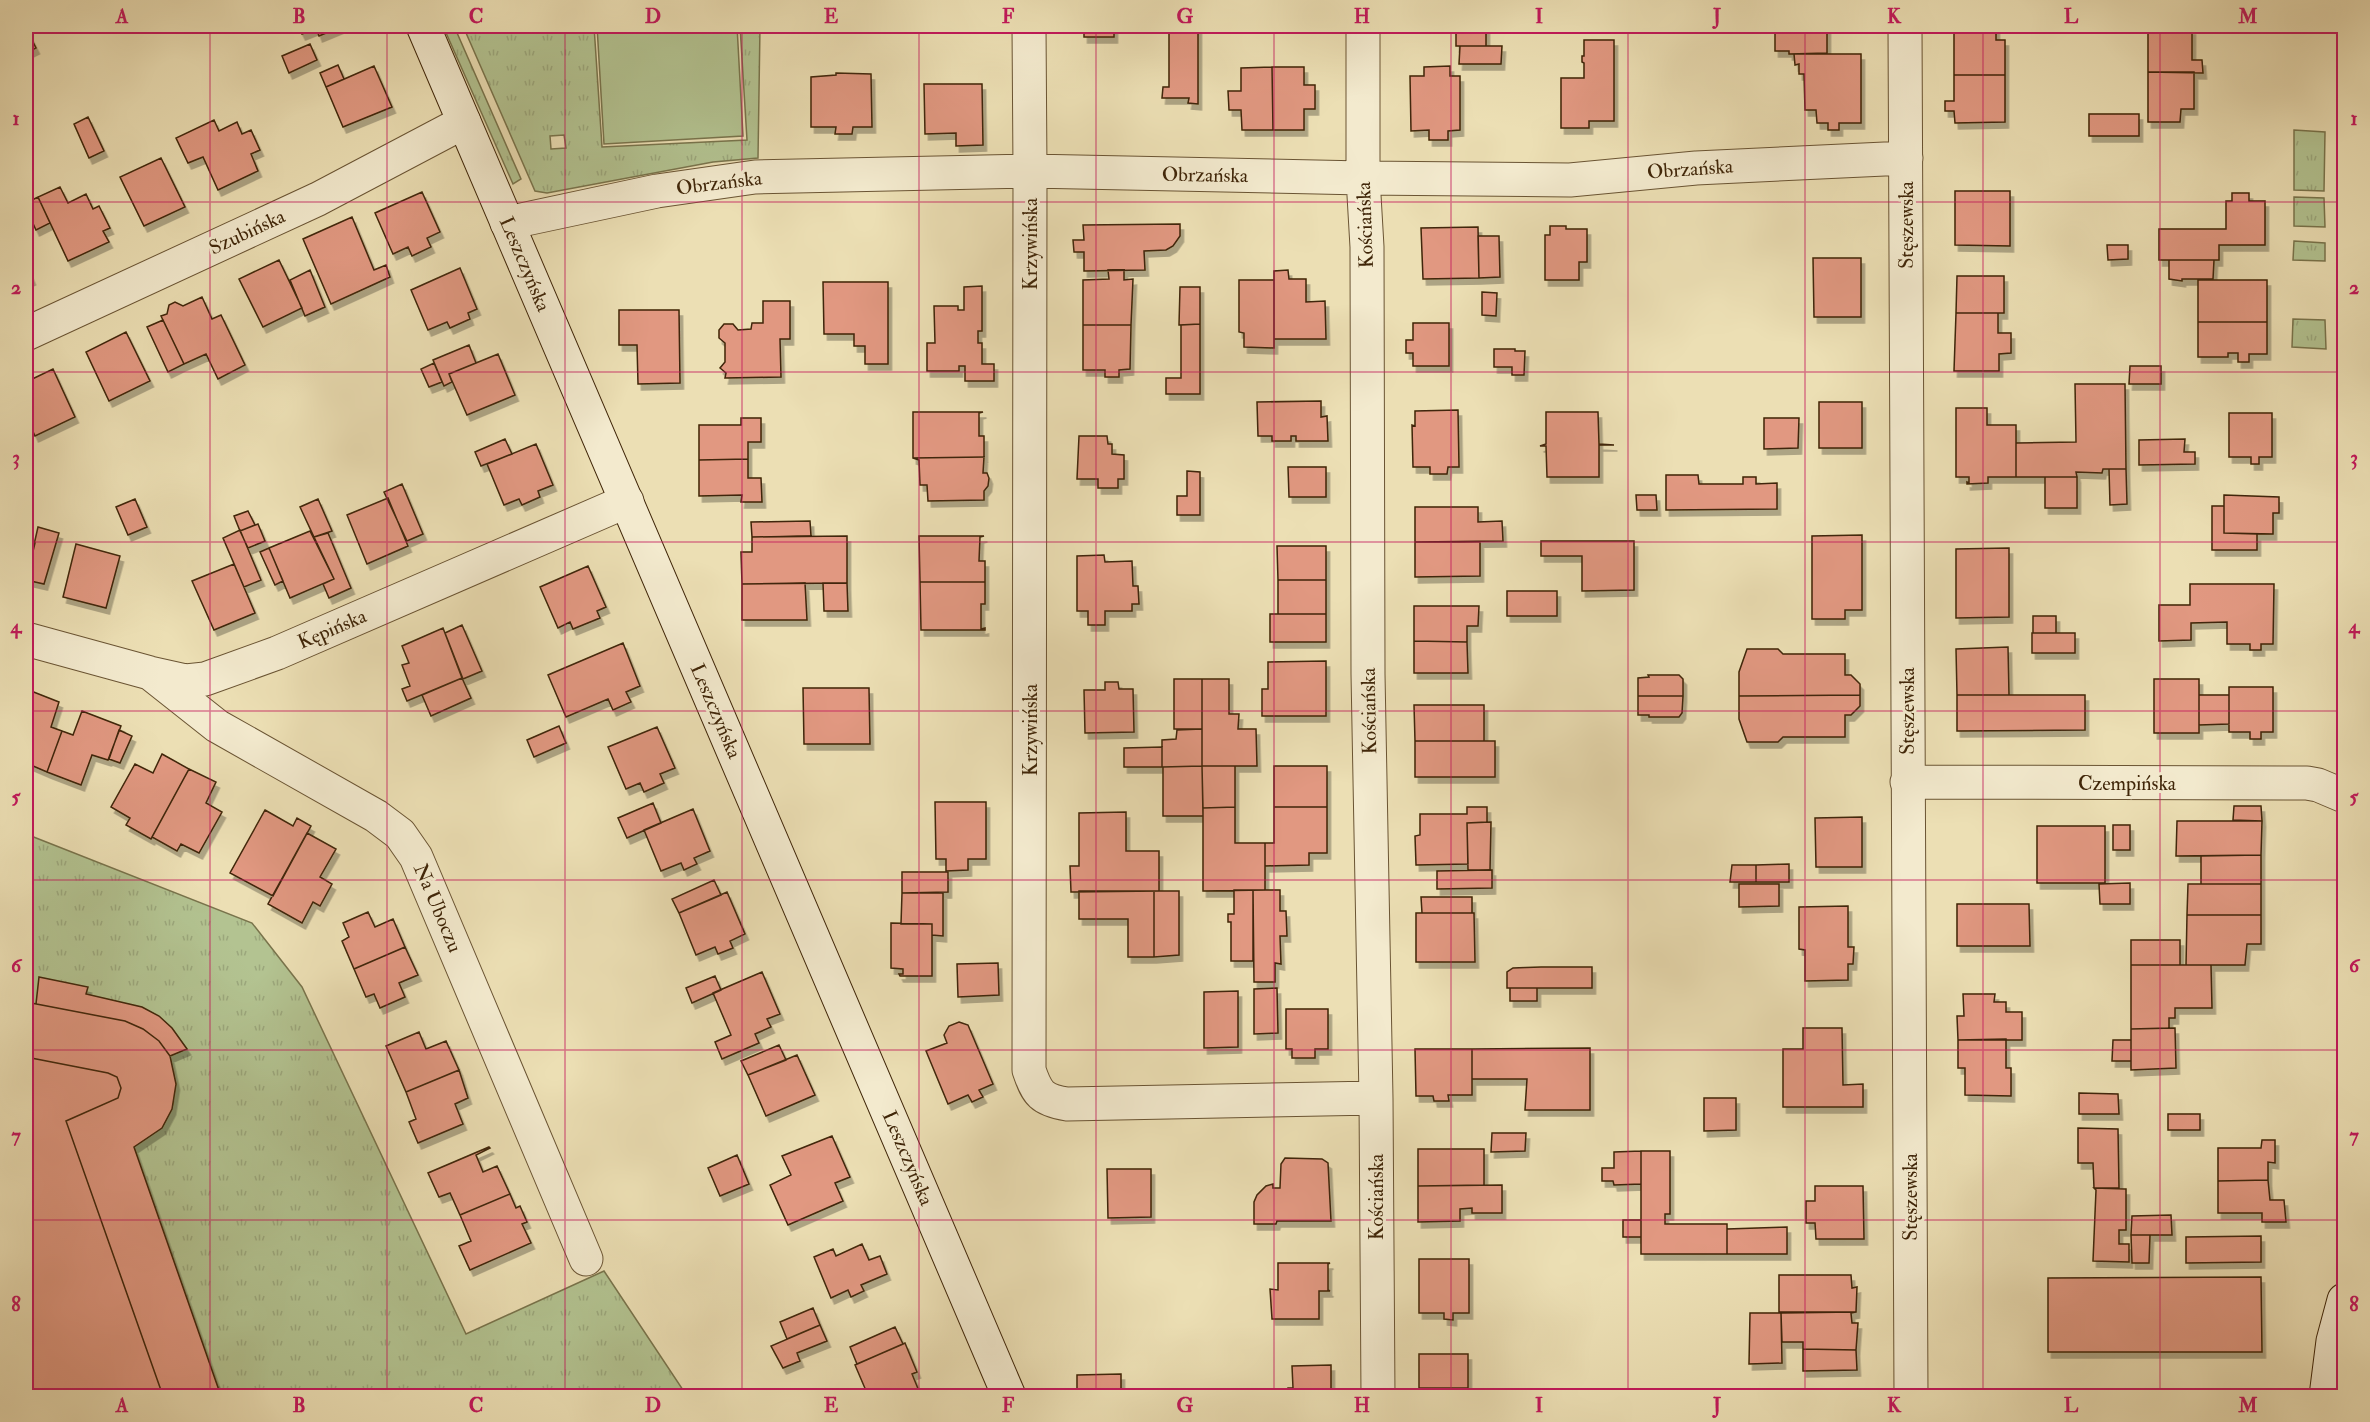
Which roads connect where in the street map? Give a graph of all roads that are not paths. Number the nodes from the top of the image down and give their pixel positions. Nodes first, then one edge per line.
1 (423, 26) edge
2 (1029, 26) edge
3 (1363, 26) edge
4 (1905, 26) edge
5 (464, 122) junction
6 (1906, 158) junction
7 (1030, 171) junction
8 (1363, 178) junction
9 (507, 224) junction
10 (26, 334) edge
11 (627, 501) junction
12 (26, 639) edge
13 (150, 674) junction
14 (1907, 782) junction
15 (2344, 796) edge
16 (1376, 1098) junction
17 (586, 1259) dead end
18 (2344, 1300) edge
19 (1010, 1396) edge
20 (1378, 1396) edge
21 (1911, 1396) edge
22 (2326, 1396) edge

1 - 5 street, Leszczyńska
2 - 7 street, Krzywińska
3 - 8 street, Kościańska
4 - 6 street, Stęszewska
5 - 9 street, Leszczyńska
5 - 10 street, Szubińska
6 - 8 street, Obrzańska
6 - 14 street, Stęszewska
7 - 8 street, Obrzańska
7 - 9 street, Obrzańska
7 - 16 street, Krzywińska
8 - 16 street, Kościańska
9 - 11 street, Leszczyńska
11 - 13 street, Kępińska
11 - 19 street, Leszczyńska
12 - 13 street, Kępińska
13 - 17 street, Na Uboczu
14 - 15 street, Czempińska
14 - 21 street, Stęszewska
16 - 20 street, Kościańska
18 - 22 street

